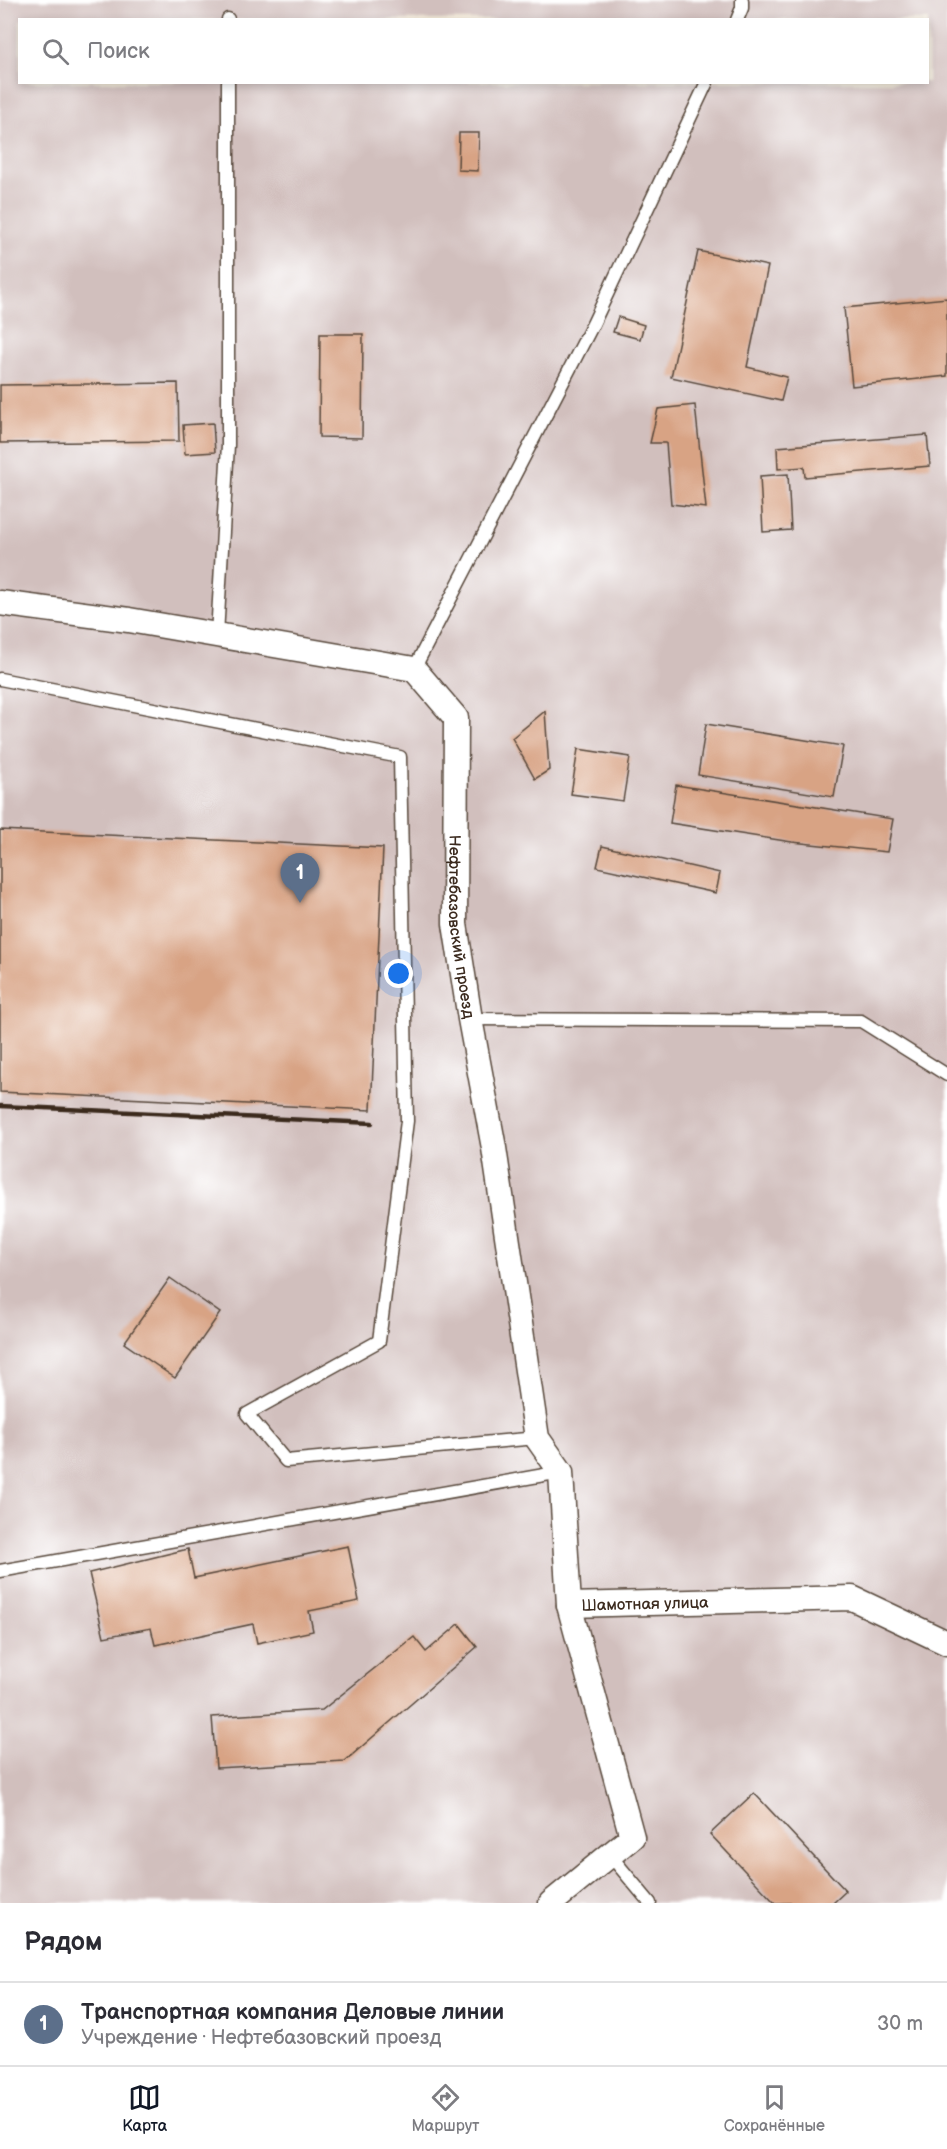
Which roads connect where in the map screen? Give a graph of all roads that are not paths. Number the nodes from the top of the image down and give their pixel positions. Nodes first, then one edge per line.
1 (741, 0) edge
2 (738, 18) edge
3 (228, 84) edge
4 (706, 84) edge
5 (0, 603) edge
6 (217, 635) junction
7 (414, 669) junction
8 (0, 679) edge
9 (470, 1019) junction
10 (947, 1075) edge
11 (537, 1438) junction
12 (561, 1472) junction
13 (0, 1571) edge
14 (569, 1605) junction
15 (947, 1643) edge
16 (610, 1855) junction
17 (551, 1903) edge
18 (650, 1903) edge

1 - 2 lane
3 - 6 lane
4 - 7 lane
5 - 6 street
6 - 7 street
7 - 9 street, Нефтебазовский проезд
8 - 11 lane
9 - 10 lane
9 - 11 street, Нефтебазовский проезд
11 - 12 street, Нефтебазовский проезд
12 - 13 lane
12 - 14 street
14 - 15 street, Шамотная улица
14 - 16 street, Шамотная улица
16 - 17 street, Шамотная улица
16 - 18 lane

